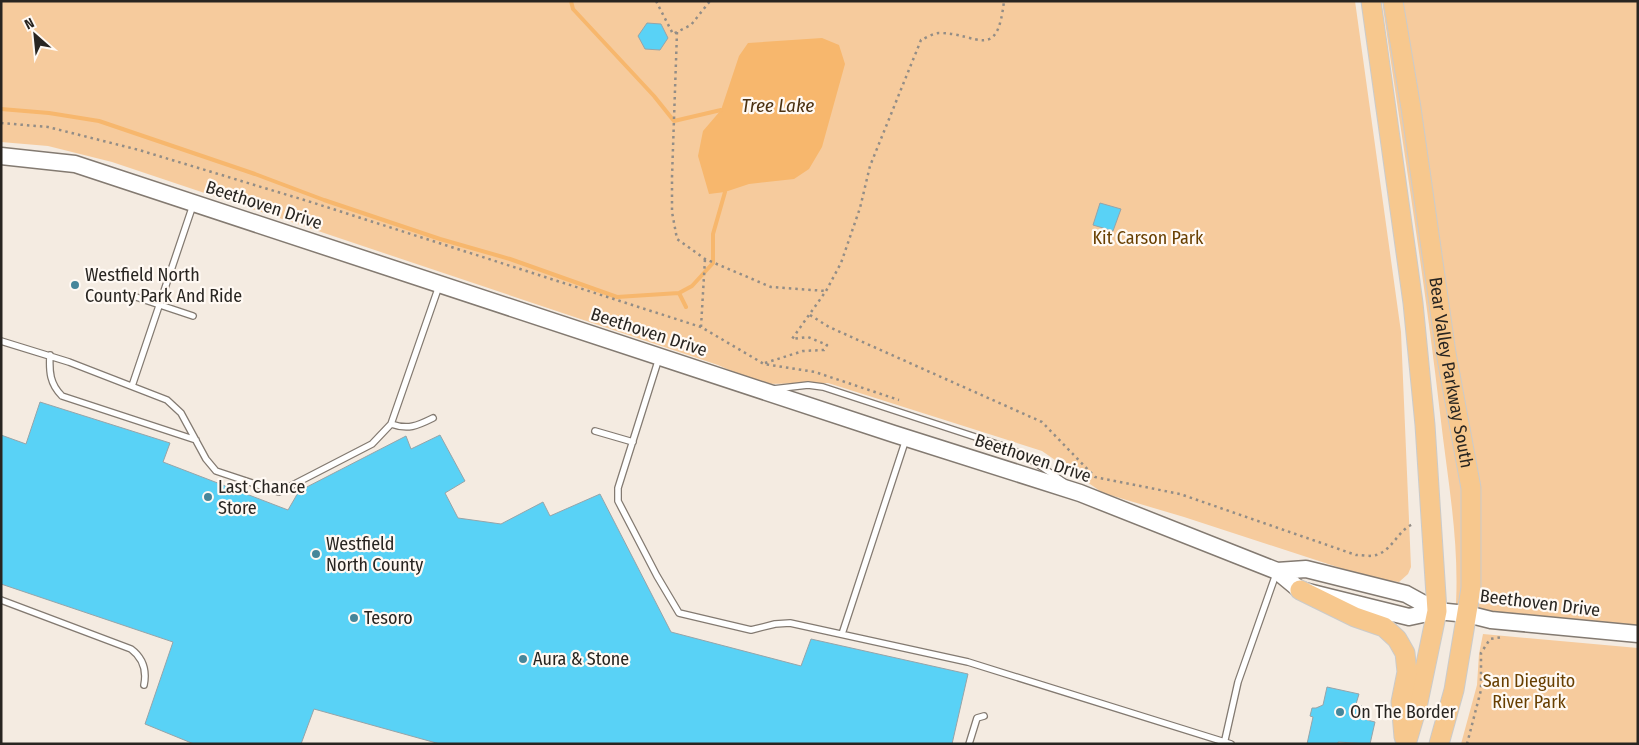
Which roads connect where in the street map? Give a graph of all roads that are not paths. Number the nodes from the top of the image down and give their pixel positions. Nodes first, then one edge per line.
1 (1371, 1) edge
2 (1392, 1) edge
3 (1, 156) edge
4 (194, 203) junction
5 (440, 284) junction
6 (127, 294) dead end
7 (160, 305) junction
8 (193, 316) dead end
9 (1, 341) edge
10 (50, 355) junction
11 (660, 356) junction
12 (132, 386) junction
13 (760, 390) junction
14 (433, 418) dead end
15 (391, 424) junction
16 (596, 431) dead end
17 (906, 438) junction
18 (196, 440) junction
19 (632, 442) junction
20 (1080, 492) junction
21 (1277, 571) junction
22 (1300, 590) junction
23 (1, 600) edge
24 (1437, 611) junction
25 (1467, 614) junction
26 (842, 634) junction
27 (1638, 634) edge
28 (144, 685) dead end
29 (984, 716) dead end
30 (1226, 743) edge
31 (969, 744) edge
32 (1405, 744) edge
33 (1439, 744) edge

1 - 24 main road, Bear Valley Parkway South
2 - 25 main road, Bear Valley Parkway South
3 - 4 main road, Beethoven Drive
4 - 5 main road, Beethoven Drive
4 - 7 lane
5 - 11 main road, Beethoven Drive
5 - 15 lane
6 - 7 lane
7 - 8 lane
7 - 12 lane
9 - 10 lane
10 - 12 lane
10 - 18 lane
11 - 13 main road, Beethoven Drive
11 - 19 lane
12 - 18 lane
13 - 17 main road, Beethoven Drive
13 - 20 lane
14 - 15 lane
15 - 18 lane
16 - 19 lane
17 - 20 main road, Beethoven Drive
17 - 26 lane
19 - 26 lane
20 - 21 main road, Beethoven Drive
21 - 22 main road, Beethoven Drive
21 - 24 main road, Beethoven Drive
21 - 30 lane
22 - 24 main road, Beethoven Drive
22 - 32 main road
23 - 28 lane
24 - 25 main road, Beethoven Drive
24 - 32 main road, Bear Valley Parkway South
25 - 27 main road, Beethoven Drive
25 - 33 main road, Bear Valley Parkway South
26 - 30 lane
29 - 31 lane

